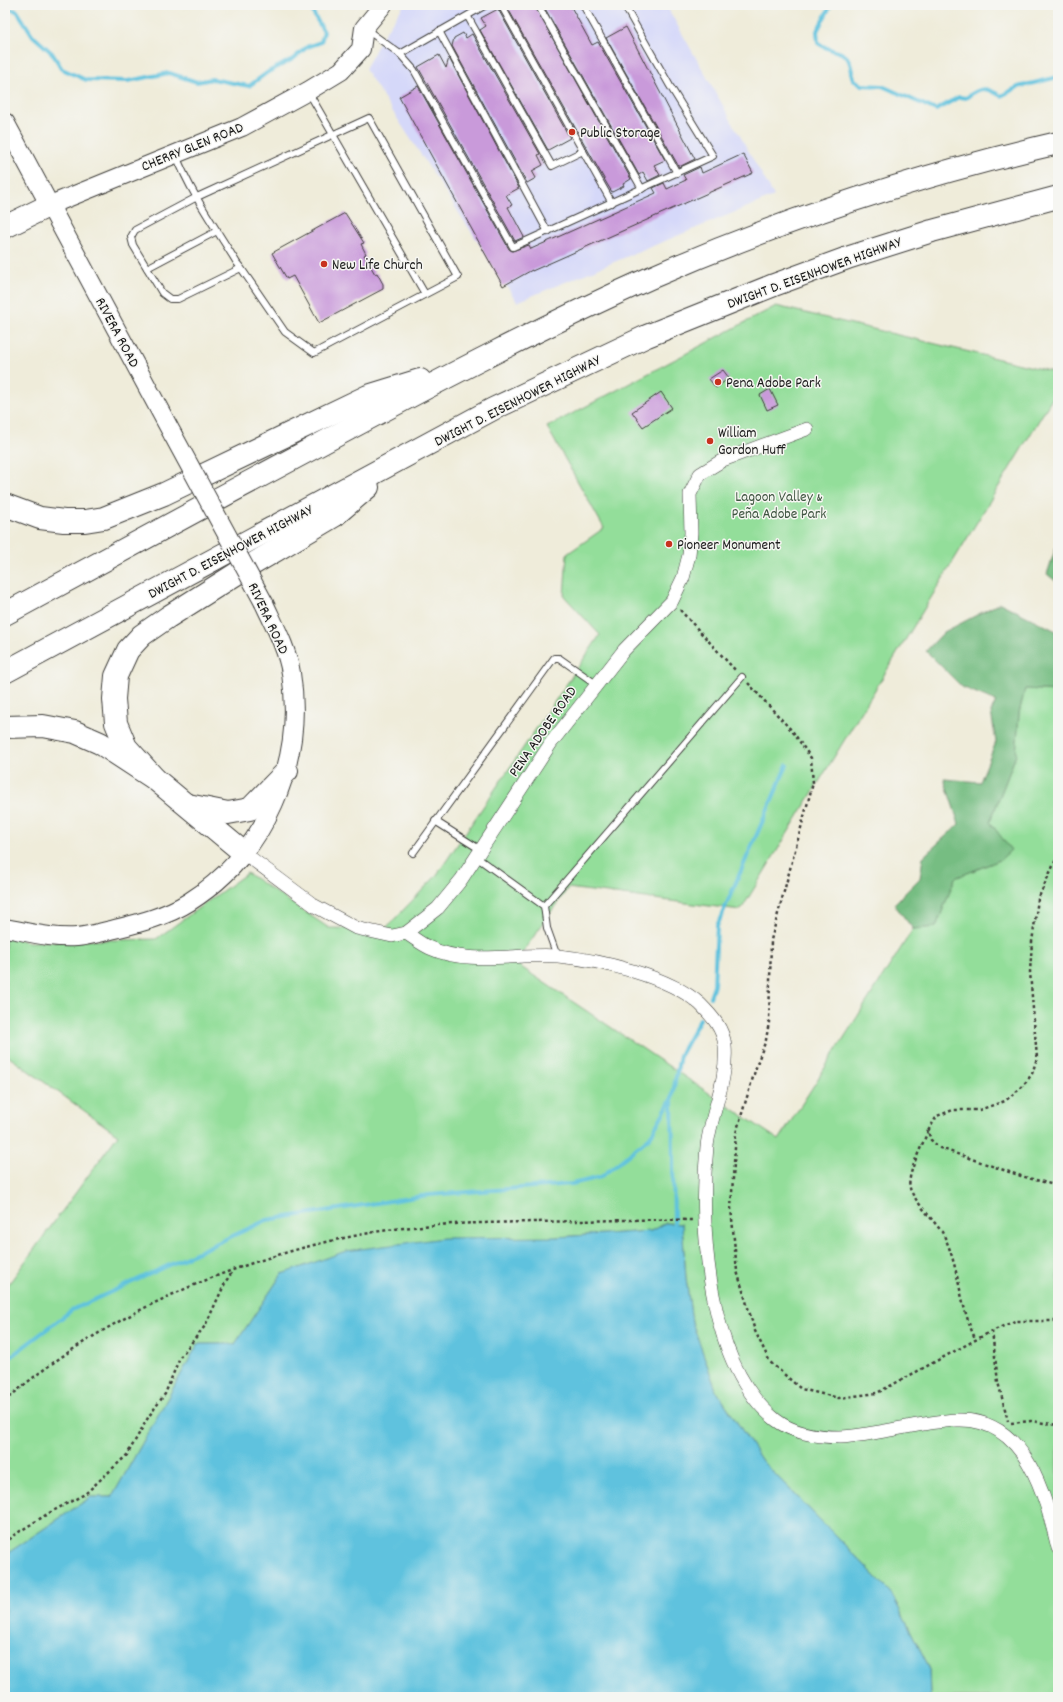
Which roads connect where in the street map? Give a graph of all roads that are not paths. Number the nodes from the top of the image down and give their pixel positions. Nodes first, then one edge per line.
1 (383, 5) edge
2 (486, 5) edge
3 (502, 5) edge
4 (538, 5) edge
5 (583, 5) edge
6 (624, 5) edge
7 (468, 16) junction
8 (364, 28) junction
9 (439, 31) junction
10 (400, 54) junction
11 (308, 91) junction
12 (5, 122) edge
13 (332, 135) junction
14 (1058, 143) edge
15 (583, 151) junction
16 (176, 153) junction
17 (676, 173) junction
18 (642, 189) junction
19 (1058, 196) edge
20 (197, 197) junction
21 (612, 203) junction
22 (50, 205) junction
23 (5, 226) edge
24 (217, 230) junction
25 (548, 232) junction
26 (147, 268) junction
27 (241, 268) junction
28 (425, 294) junction
29 (463, 368) junction
30 (807, 429) dead end
31 (400, 459) junction
32 (5, 505) edge
33 (5, 614) edge
34 (5, 672) edge
35 (742, 677) road end
36 (596, 684) junction
37 (5, 726) edge
38 (287, 771) junction
39 (155, 780) junction
40 (185, 804) junction
41 (435, 821) junction
42 (244, 853) junction
43 (412, 853) dead end
44 (479, 853) junction
45 (544, 906) junction
46 (5, 928) edge
47 (406, 933) junction
48 (557, 956) junction
49 (1058, 1548) edge

1 - 8 street
2 - 7 lane
3 - 15 lane
4 - 18 lane
5 - 17 lane
6 - 17 lane
7 - 9 lane
7 - 15 lane
8 - 10 lane
8 - 11 street, CHERRY GLEN ROAD
9 - 10 lane
9 - 25 lane
10 - 25 lane
11 - 13 lane
11 - 16 street, CHERRY GLEN ROAD
12 - 22 street
13 - 20 lane
13 - 28 lane
13 - 28 lane
14 - 29 highway
15 - 21 lane
16 - 20 lane
16 - 22 street, CHERRY GLEN ROAD
17 - 18 lane
18 - 21 lane
19 - 31 highway, DWIGHT D. EISENHOWER HIGHWAY
20 - 24 lane
20 - 26 lane
21 - 25 lane
22 - 23 highway
22 - 38 street, RIVERA ROAD, bridge
24 - 26 lane
24 - 27 lane
26 - 27 lane
27 - 28 lane
29 - 32 highway
29 - 33 highway
30 - 36 street, PENA ADOBE ROAD
31 - 34 highway, DWIGHT D. EISENHOWER HIGHWAY
31 - 39 highway
35 - 45 lane
36 - 41 lane
36 - 44 street, PENA ADOBE ROAD
37 - 39 highway
38 - 40 highway
38 - 42 street, RIVERA ROAD
39 - 40 highway
40 - 42 highway
41 - 43 lane
41 - 44 lane
42 - 46 street, RIVERA ROAD
42 - 47 street
44 - 45 lane
44 - 47 street, PENA ADOBE ROAD
45 - 48 lane
47 - 48 street
48 - 49 street

